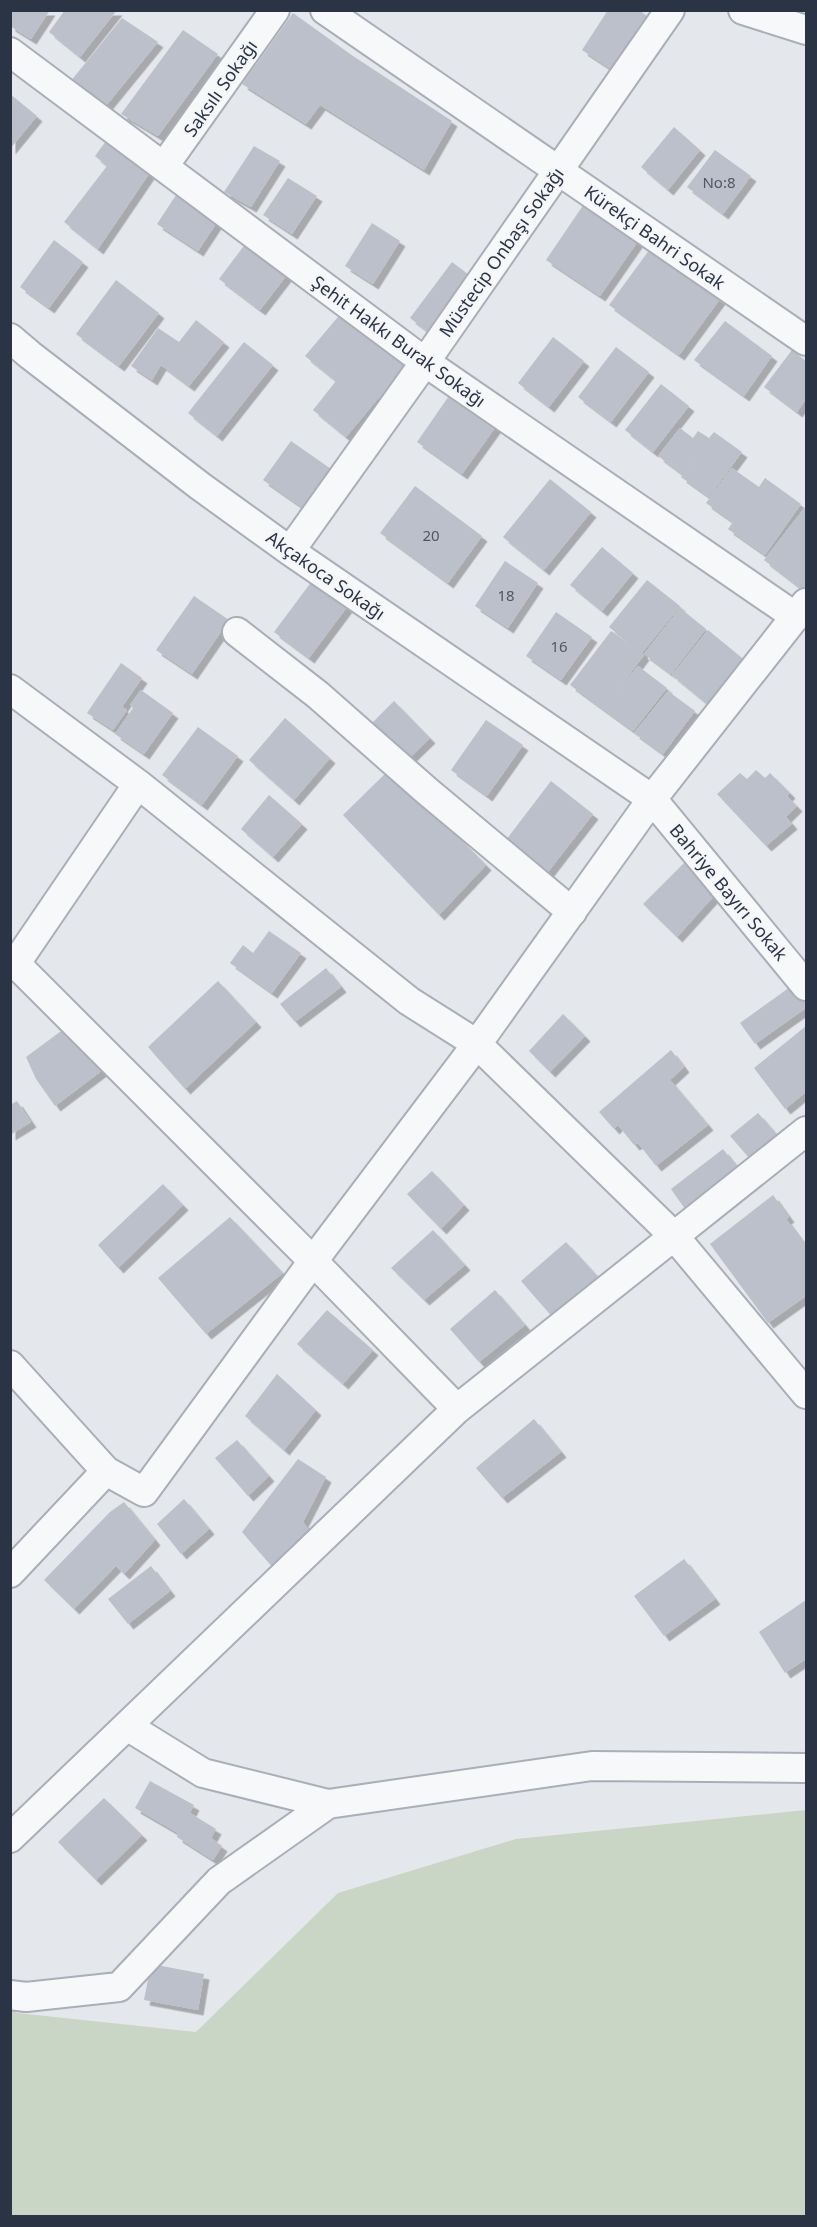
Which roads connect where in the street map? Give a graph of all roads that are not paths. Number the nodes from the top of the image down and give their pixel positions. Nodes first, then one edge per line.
1 (275, 10) edge
2 (325, 10) edge
3 (670, 10) edge
4 (743, 10) edge
5 (807, 30) edge
6 (10, 52) edge
7 (164, 166) junction
8 (558, 170) junction
9 (10, 338) edge
10 (807, 341) edge
11 (424, 362) junction
12 (290, 551) junction
13 (801, 610) edge
14 (237, 632) dead end
15 (10, 689) edge
16 (138, 784) junction
17 (652, 799) junction
18 (572, 912) junction
19 (13, 961) edge
20 (807, 986) edge
21 (477, 1044) junction
22 (807, 1131) edge
23 (674, 1236) junction
24 (313, 1261) junction
25 (10, 1365) edge
26 (807, 1394) edge
27 (457, 1409) junction
28 (106, 1471) junction
29 (10, 1573) edge
30 (127, 1726) junction
31 (807, 1768) edge
32 (328, 1804) junction
33 (10, 1838) edge
34 (10, 1995) edge

1 - 7 street, Saksılı Sokağı
2 - 8 street, Kürekçi Bahri Sokak
3 - 8 street, Müstecip Onbaşı Sokağı
4 - 5 street
6 - 7 street, Şehit Hakkı Burak Sokağı
7 - 11 street, Şehit Hakkı Burak Sokağı
8 - 10 street, Kürekçi Bahri Sokak
8 - 11 street, Müstecip Onbaşı Sokağı
9 - 12 street, Akçakoca Sokağı
11 - 12 street, Müstecip Onbaşı Sokağı
11 - 13 street, Şehit Hakkı Burak Sokağı
12 - 17 street, Akçakoca Sokağı
13 - 17 street
14 - 18 street
15 - 16 street
16 - 19 street
16 - 21 street
17 - 18 street
17 - 20 street, Bahriye Bayırı Sokak
18 - 21 street
19 - 24 street
21 - 23 street
21 - 24 street
22 - 23 street
23 - 26 street
23 - 27 street
24 - 27 street
24 - 28 street
25 - 28 street
27 - 30 street
28 - 29 street
30 - 32 street
30 - 33 street
31 - 32 street
32 - 34 street

